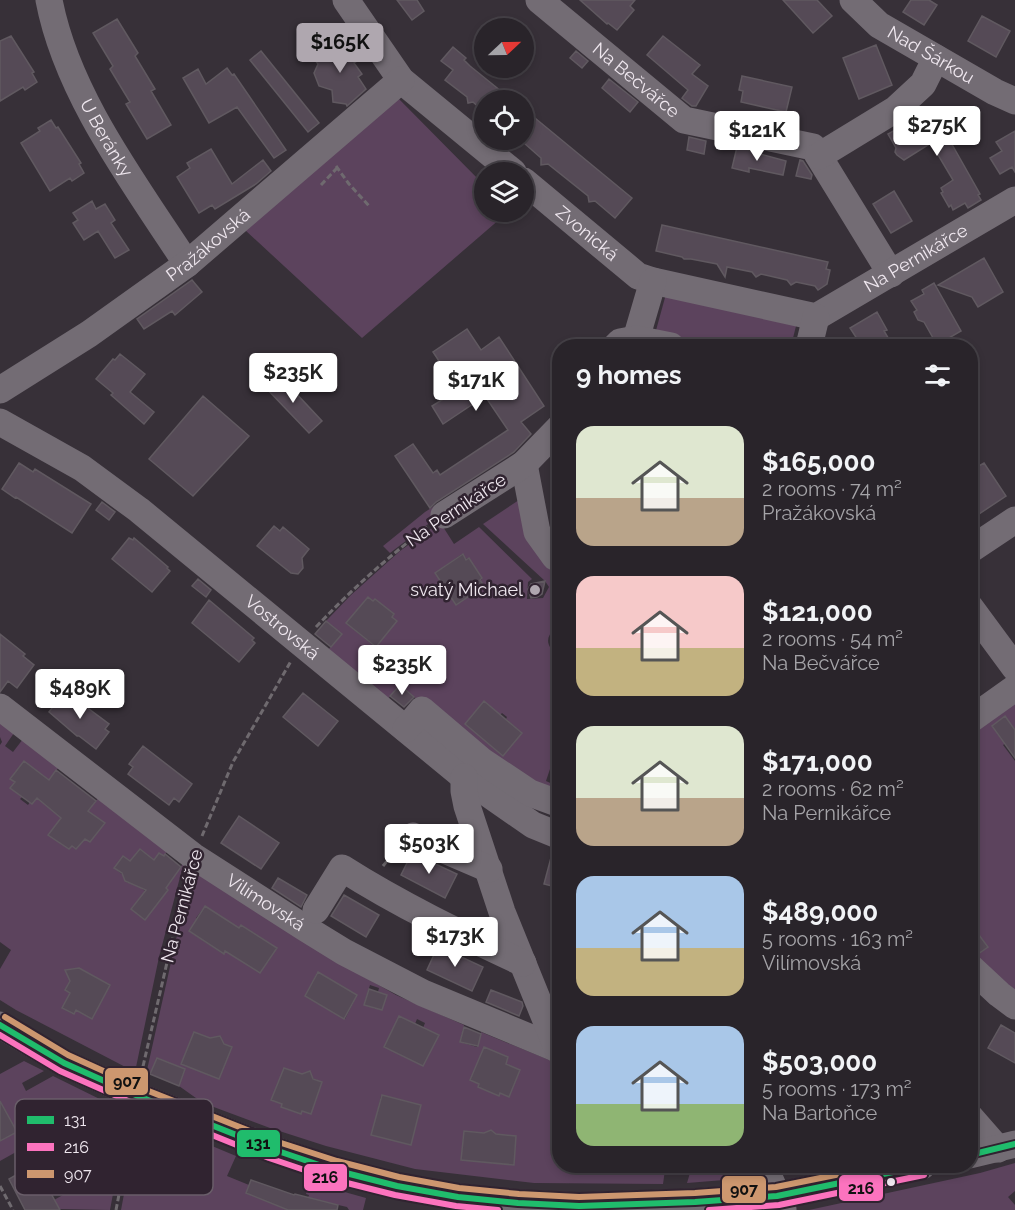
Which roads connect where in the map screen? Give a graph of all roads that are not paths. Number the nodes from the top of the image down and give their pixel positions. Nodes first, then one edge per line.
1 (49, 0) edge
2 (346, 0) edge
3 (539, 0) edge
4 (853, 0) edge
5 (936, 58) junction
6 (401, 80) junction
7 (1015, 101) edge
8 (819, 156) junction
9 (501, 162) edge
10 (534, 189) edge
11 (1015, 200) edge
12 (187, 264) junction
13 (891, 274) junction
14 (653, 281) junction
15 (816, 317) junction
16 (628, 339) edge
17 (811, 339) edge
18 (0, 390) edge
19 (0, 422) edge
20 (552, 435) edge
21 (524, 464) junction
22 (444, 515) road end
23 (1015, 519) edge
24 (978, 544) edge
25 (552, 553) edge
26 (978, 618) edge
27 (1015, 668) edge
28 (1015, 688) edge
29 (0, 707) edge
30 (978, 714) edge
31 (406, 729) junction
32 (464, 777) junction
33 (552, 801) edge
34 (552, 833) edge
35 (413, 836) road end
36 (489, 869) junction
37 (316, 910) dead end
38 (523, 963) junction
39 (978, 974) edge
40 (978, 995) edge
41 (1007, 1000) edge
42 (0, 1025) edge
43 (552, 1033) edge
44 (552, 1047) edge
45 (146, 1099) edge
46 (978, 1124) edge
47 (213, 1126) edge
48 (1006, 1147) edge
49 (978, 1153) edge
50 (764, 1173) edge
51 (895, 1173) edge
52 (780, 1203) edge

1 - 12 street, U Beránky
2 - 6 street
3 - 8 street, Na Bečvářce
4 - 5 street, Nad Šárkou
5 - 7 street, Nad Šárkou
5 - 8 street
6 - 9 street
6 - 12 street, Pražákovská
8 - 13 street
10 - 14 street, Zvonická
11 - 13 street, Na Pernikářce
12 - 18 street, Pražákovská
13 - 15 street, Na Pernikářce
14 - 15 street
14 - 16 street
15 - 17 street
19 - 31 street, Vostrovská
20 - 21 street, Na Pernikářce
21 - 22 street, Na Pernikářce
21 - 25 street
23 - 24 street
26 - 27 street
28 - 30 street
29 - 44 street, Vilímovská
31 - 32 street, Vostrovská
31 - 33 street
32 - 34 street, Vostrovská
32 - 36 street
35 - 36 street
36 - 38 street
37 - 38 street
38 - 43 street
39 - 41 street
40 - 41 street
42 - 45 street
46 - 48 street
47 - 52 street
48 - 49 street
50 - 52 street
51 - 52 street

